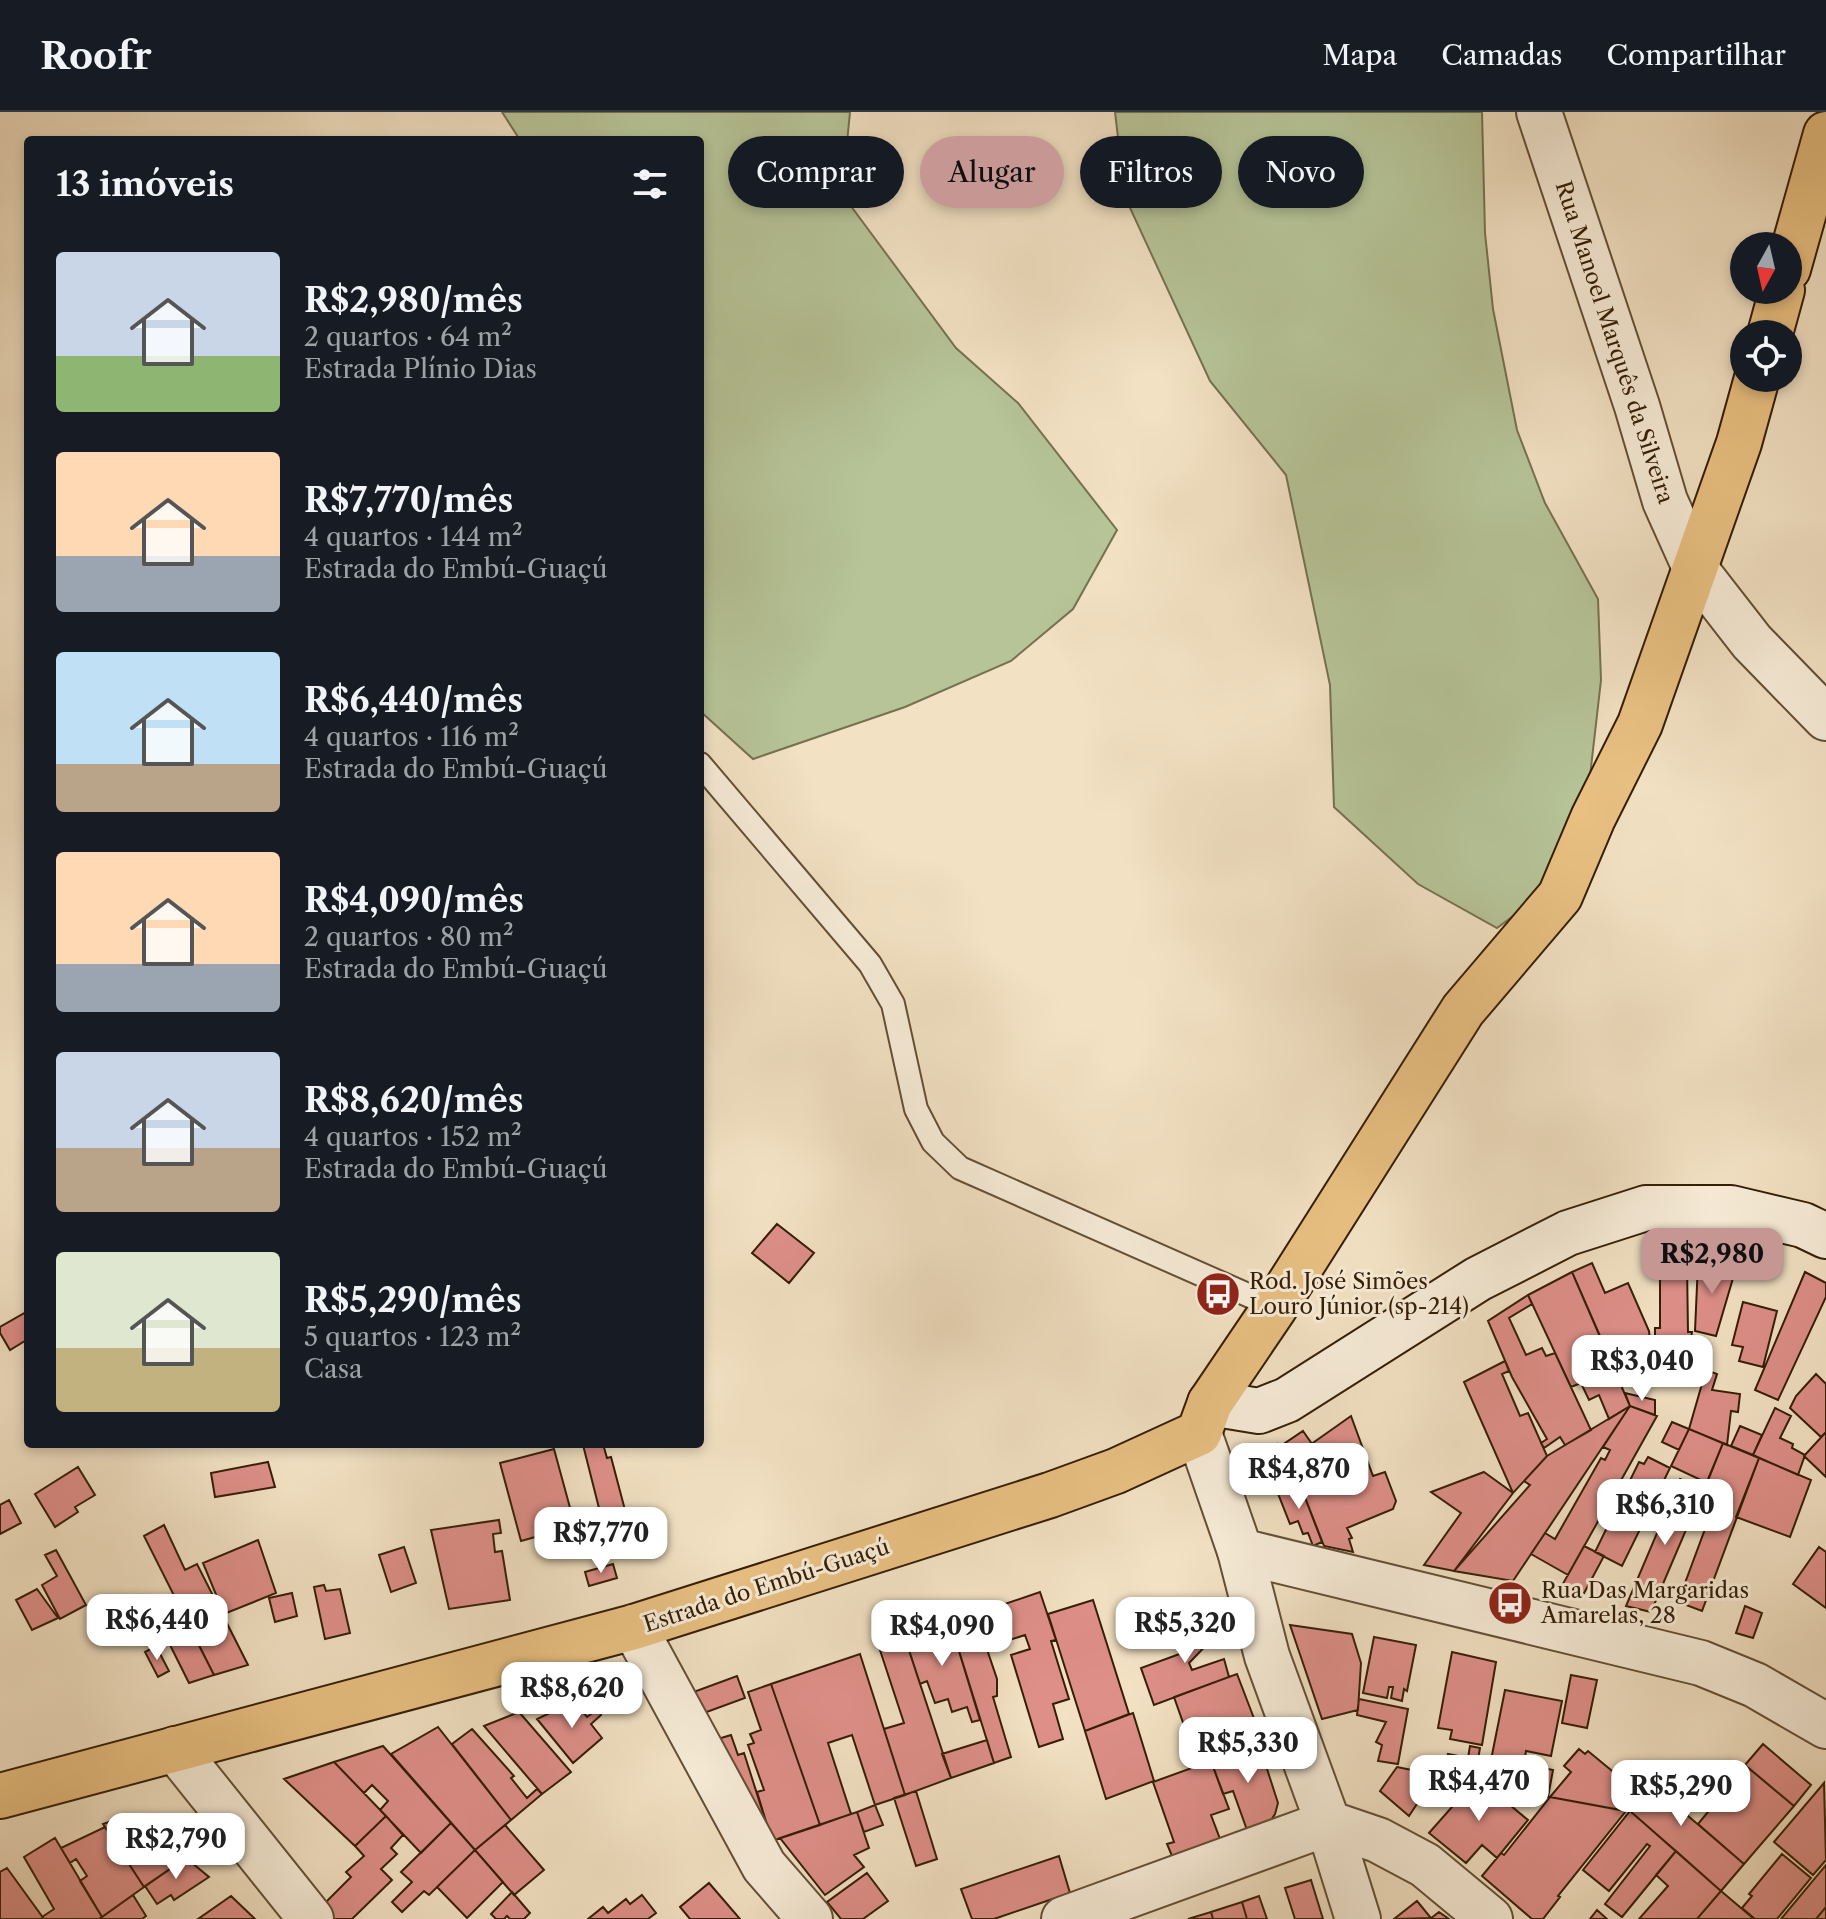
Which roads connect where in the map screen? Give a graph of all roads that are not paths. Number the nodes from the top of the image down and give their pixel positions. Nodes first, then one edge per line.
1 (1539, 112) edge
2 (1826, 134) edge
3 (1798, 232) edge
4 (1753, 392) edge
5 (1696, 570) junction
6 (1826, 718) edge
7 (704, 769) edge
8 (1826, 1236) edge
9 (1275, 1307) junction
10 (1204, 1418) junction
11 (1240, 1551) junction
12 (634, 1627) junction
13 (1826, 1726) edge
14 (175, 1749) junction
15 (0, 1796) edge
16 (1328, 1823) junction
17 (311, 1919) edge
18 (810, 1919) edge
19 (1064, 1919) edge
20 (1358, 1919) edge
21 (1490, 1919) edge

1 - 5 street, Rua Manoel Marquês da Silveira
2 - 3 main road
4 - 5 main road
5 - 6 street, Rua Manoel Marquês da Silveira
5 - 9 main road
7 - 9 lane
8 - 10 street
9 - 10 main road
10 - 11 street
10 - 12 main road, Estrada do Embú-Guaçú
11 - 13 street
11 - 16 street
12 - 14 main road, Estrada do Embú-Guaçú
12 - 18 street
14 - 15 main road, Estrada do Embú-Guaçú
14 - 17 street
16 - 19 street
16 - 20 street
16 - 21 street

